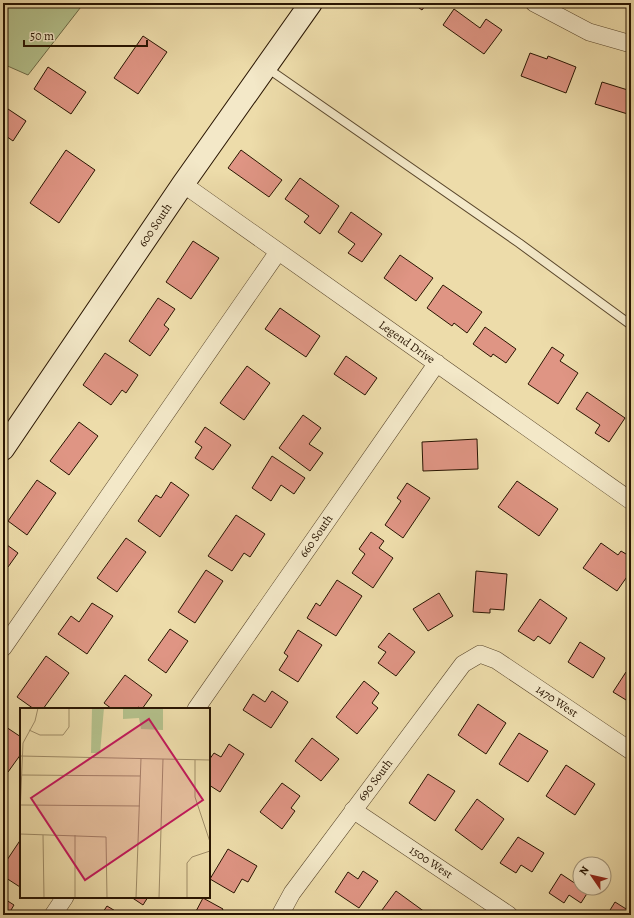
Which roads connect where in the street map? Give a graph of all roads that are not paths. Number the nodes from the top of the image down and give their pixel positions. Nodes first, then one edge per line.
1 (311, 3) edge
2 (534, 3) edge
3 (631, 44) edge
4 (266, 67) junction
5 (183, 184) junction
6 (278, 252) junction
7 (631, 325) edge
8 (436, 363) junction
9 (3, 449) edge
10 (631, 501) edge
11 (3, 648) edge
12 (480, 654) joint
13 (197, 708) edge
14 (631, 751) edge
15 (353, 810) junction
16 (64, 898) edge
17 (53, 915) edge
18 (280, 915) edge
19 (509, 915) edge

1 - 4 main road, 600 South
2 - 3 street
4 - 5 main road, 600 South
4 - 7 lane
5 - 6 street, Legend Drive
5 - 9 main road, 600 South
6 - 8 street, Legend Drive
6 - 11 street
8 - 10 street, Legend Drive
8 - 13 street, 660 South
12 - 14 street, 1470 West
12 - 15 street, 690 South
15 - 18 street, 690 South
15 - 19 street, 1500 West
16 - 17 street

